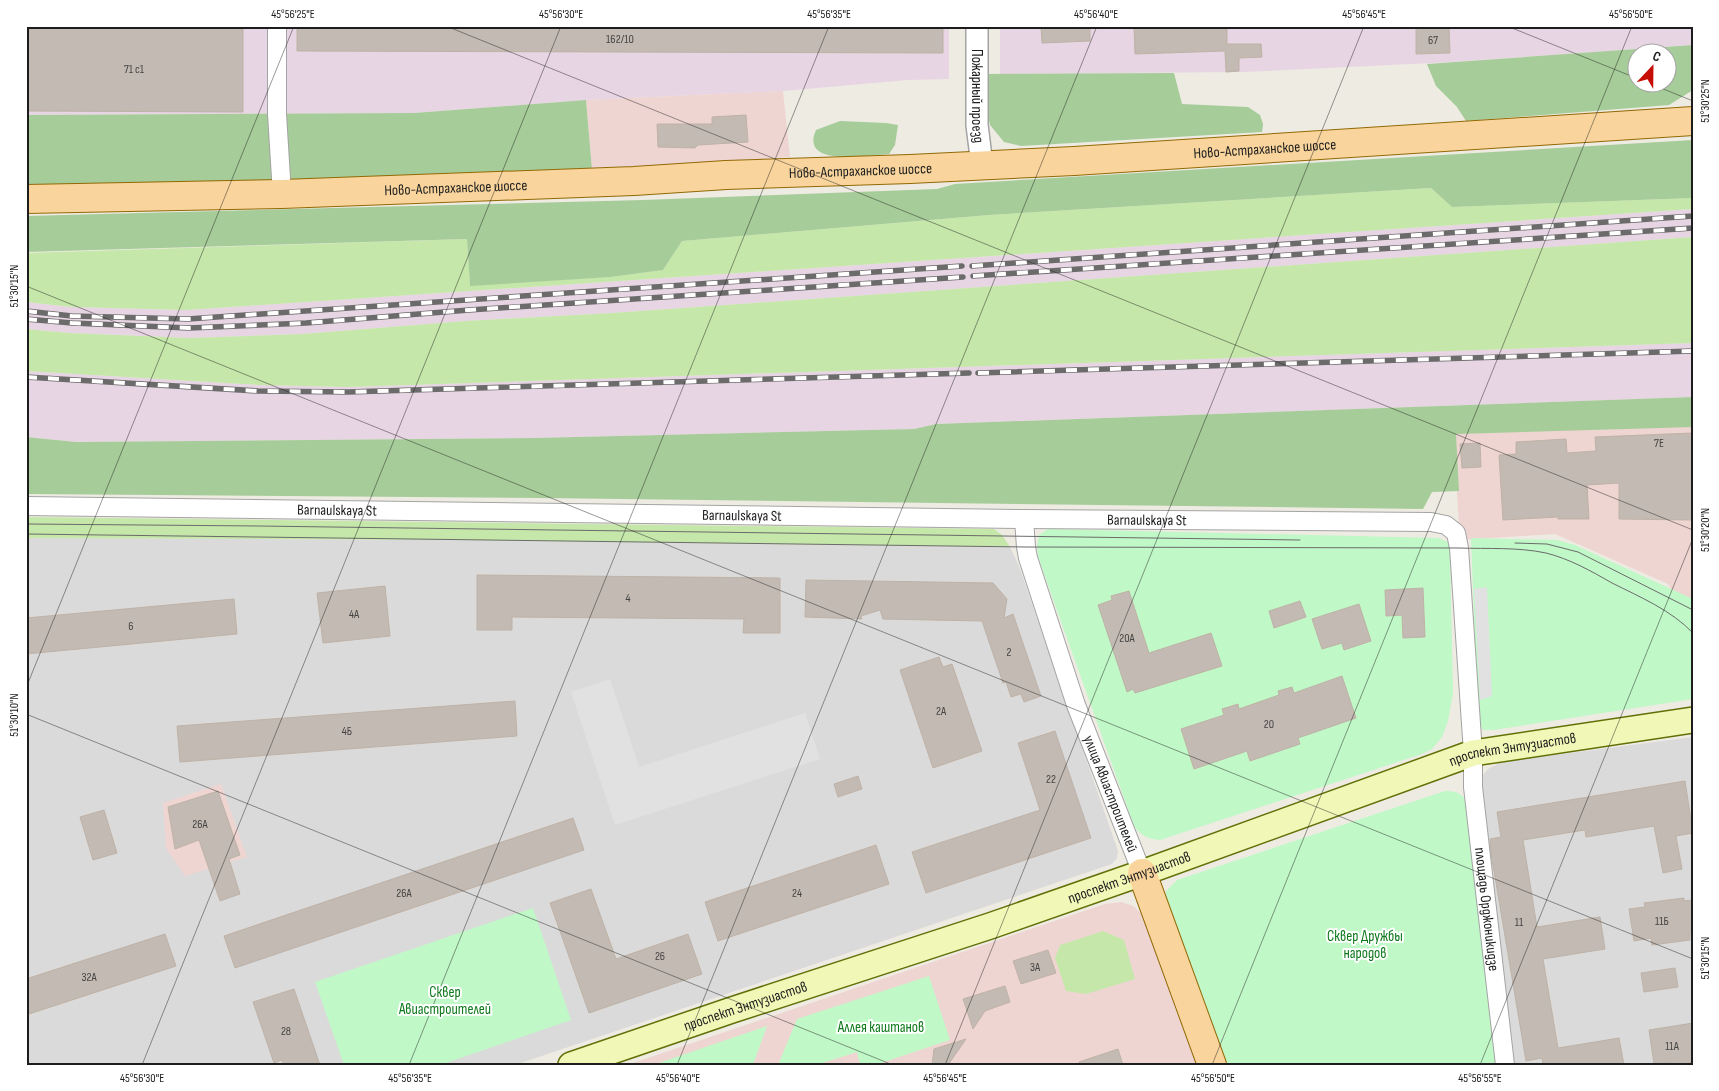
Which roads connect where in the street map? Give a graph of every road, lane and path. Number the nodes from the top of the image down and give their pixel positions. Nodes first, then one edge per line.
1 (277, 26) edge
2 (977, 26) edge
3 (1693, 103) edge
4 (1693, 121) edge
5 (1660, 122) junction
6 (982, 165) junction
7 (282, 194) junction
8 (26, 199) edge
9 (26, 506) edge
10 (1024, 519) junction
11 (1456, 533) joint
12 (1693, 720) edge
13 (1473, 753) junction
14 (1142, 874) junction
15 (571, 1065) edge
16 (1212, 1065) edge
17 (1505, 1065) edge

1 - 7 street
2 - 6 street, Пожарный проезд
3 - 5 main road
4 - 5 main road, Ново-Астраханское шоссе
5 - 6 main road, Ново-Астраханское шоссе
6 - 7 main road, Ново-Астраханское шоссе
7 - 8 main road, Ново-Астраханское шоссе
9 - 10 street, Barnaulskaya St
10 - 11 street, Barnaulskaya St
10 - 14 street, улица Авиастроителей
11 - 13 street, площадь Орджоникидзе
12 - 13 main road, проспект Энтузиастов
13 - 14 main road, проспект Энтузиастов
13 - 17 street, площадь Орджоникидзе
14 - 15 main road, проспект Энтузиастов
14 - 16 main road, улица Авиастроителей

